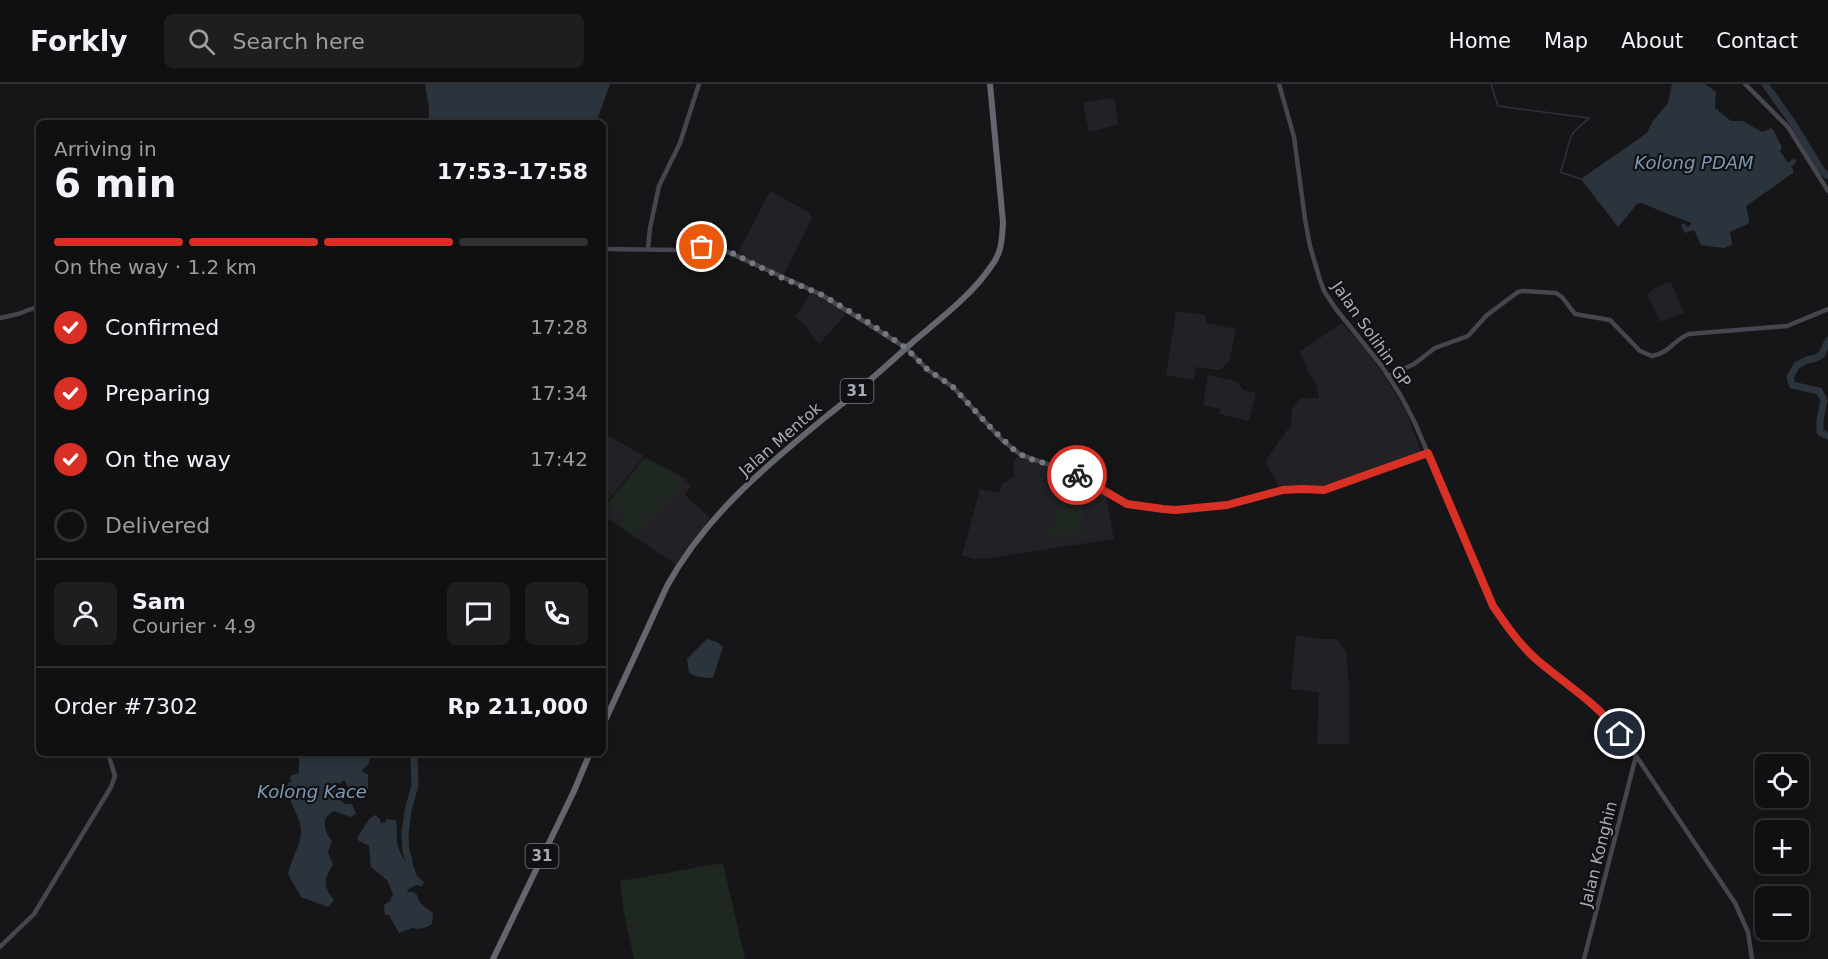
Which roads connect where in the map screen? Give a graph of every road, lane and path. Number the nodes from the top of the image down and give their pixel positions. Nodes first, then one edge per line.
1 (699, 84) edge
2 (990, 84) edge
3 (1279, 84) edge
4 (1745, 84) edge
5 (1828, 191) edge
6 (606, 249) edge
7 (648, 249) junction
8 (36, 307) edge
9 (1828, 309) edge
10 (0, 318) edge
11 (906, 348) junction
12 (1388, 376) junction
13 (1428, 453) junction
14 (606, 719) edge
15 (109, 756) edge
16 (589, 756) edge
17 (1636, 756) junction
18 (0, 947) edge
19 (493, 959) edge
20 (1584, 959) edge
21 (1752, 959) edge

1 - 7 main road
2 - 11 highway, Jalan Mentok / 31
3 - 12 main road, Jalan Solihin GP
4 - 5 main road
6 - 7 main road
7 - 11 main road
8 - 10 main road
9 - 12 main road
11 - 13 main road
11 - 14 highway, Jalan Mentok / 31
12 - 13 main road, Jalan Solihin GP
13 - 17 main road, Jalan Solihin GP
15 - 18 main road
16 - 19 highway, 31
17 - 20 main road, Jalan Konghin
17 - 21 main road, Jalan Solihin GP

